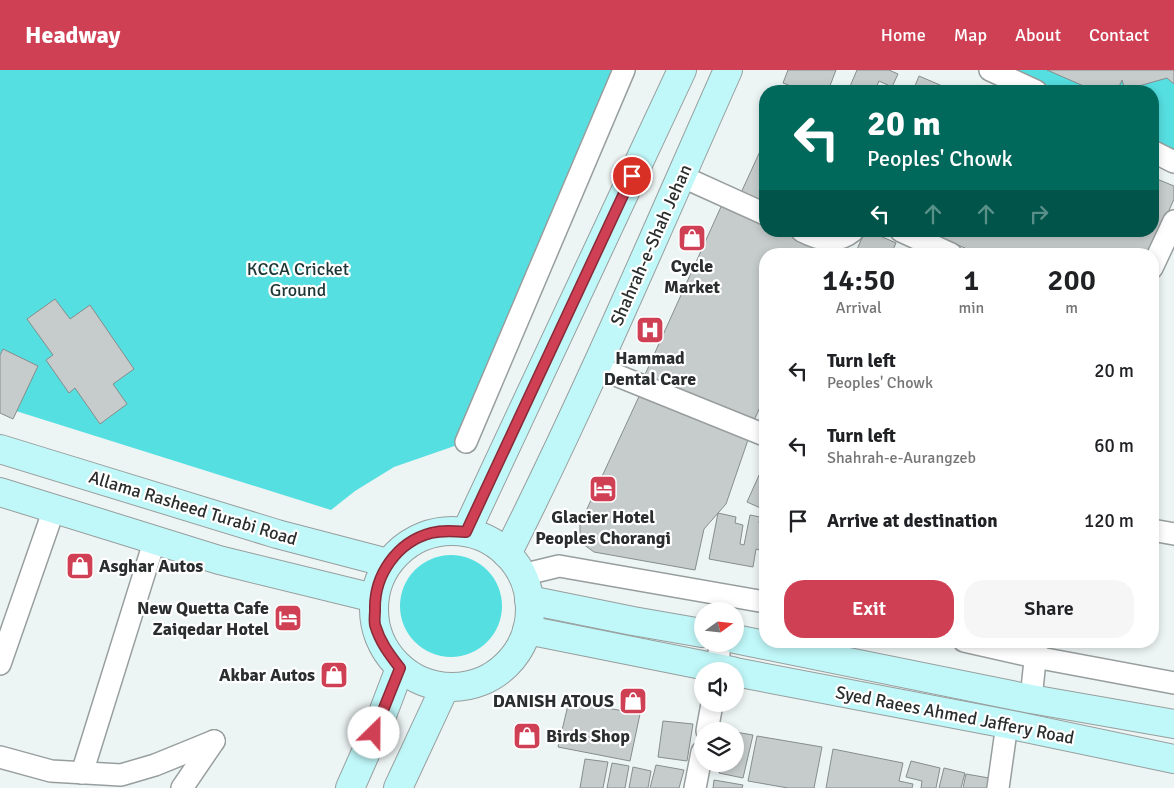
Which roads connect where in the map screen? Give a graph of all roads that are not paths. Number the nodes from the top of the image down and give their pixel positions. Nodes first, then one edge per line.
1 (624, 70) edge
2 (682, 70) edge
3 (728, 70) edge
4 (990, 70) edge
5 (1016, 75) edge
6 (1028, 85) edge
7 (1159, 154) edge
8 (1174, 162) edge
9 (681, 176) junction
10 (759, 211) edge
11 (1174, 221) edge
12 (815, 237) edge
13 (914, 237) edge
14 (847, 240) edge
15 (939, 248) edge
16 (1159, 253) edge
17 (596, 367) junction
18 (759, 433) edge
19 (466, 442) dead end
20 (0, 449) edge
21 (0, 492) edge
22 (54, 509) junction
23 (1159, 531) edge
24 (466, 532) junction
25 (1174, 534) edge
26 (155, 539) junction
27 (388, 563) junction
28 (520, 576) junction
29 (374, 598) junction
30 (759, 601) edge
31 (526, 630) junction
32 (694, 632) edge
33 (744, 640) edge
34 (759, 643) edge
35 (784, 648) edge
36 (1036, 649) edge
37 (707, 662) edge
38 (0, 664) edge
39 (400, 668) junction
40 (744, 669) edge
41 (1174, 683) edge
42 (444, 687) junction
43 (1031, 699) junction
44 (1007, 724) junction
45 (1174, 724) edge
46 (0, 757) edge
47 (1174, 760) edge
48 (698, 772) edge
49 (82, 773) junction
50 (46, 779) edge
51 (182, 788) edge
52 (350, 788) edge
53 (398, 788) edge
54 (695, 788) edge
55 (998, 788) edge

1 - 19 street
2 - 24 main road
3 - 9 main road, Shahrah-e-Shah Jehan
4 - 5 street
5 - 6 street
7 - 8 street
9 - 10 street
9 - 17 main road, Shahrah-e-Shah Jehan
11 - 16 street
12 - 14 street
13 - 15 street
17 - 18 street
17 - 28 main road, Shahrah-e-Shah Jehan
20 - 27 main road, Allama Rasheed Turabi Road
21 - 22 main road
22 - 26 main road
22 - 38 street
23 - 25 street
24 - 27 main road
24 - 28 main road
26 - 29 main road
26 - 49 street
27 - 29 main road
28 - 30 street
28 - 31 main road
28 - 32 main road
29 - 39 main road
31 - 37 main road, Syed Raees Ahmed Jaffery Road
31 - 42 main road
33 - 34 main road, Syed Raees Ahmed Jaffery Road
35 - 43 main road, Syed Raees Ahmed Jaffery Road
36 - 41 street
36 - 43 street
39 - 42 main road
39 - 52 main road
40 - 44 main road, Syed Raees Ahmed Jaffery Road
42 - 53 main road
43 - 45 main road, Syed Raees Ahmed Jaffery Road
44 - 47 main road, Syed Raees Ahmed Jaffery Road
44 - 55 street
46 - 50 street
48 - 54 street
49 - 50 street
49 - 51 street

